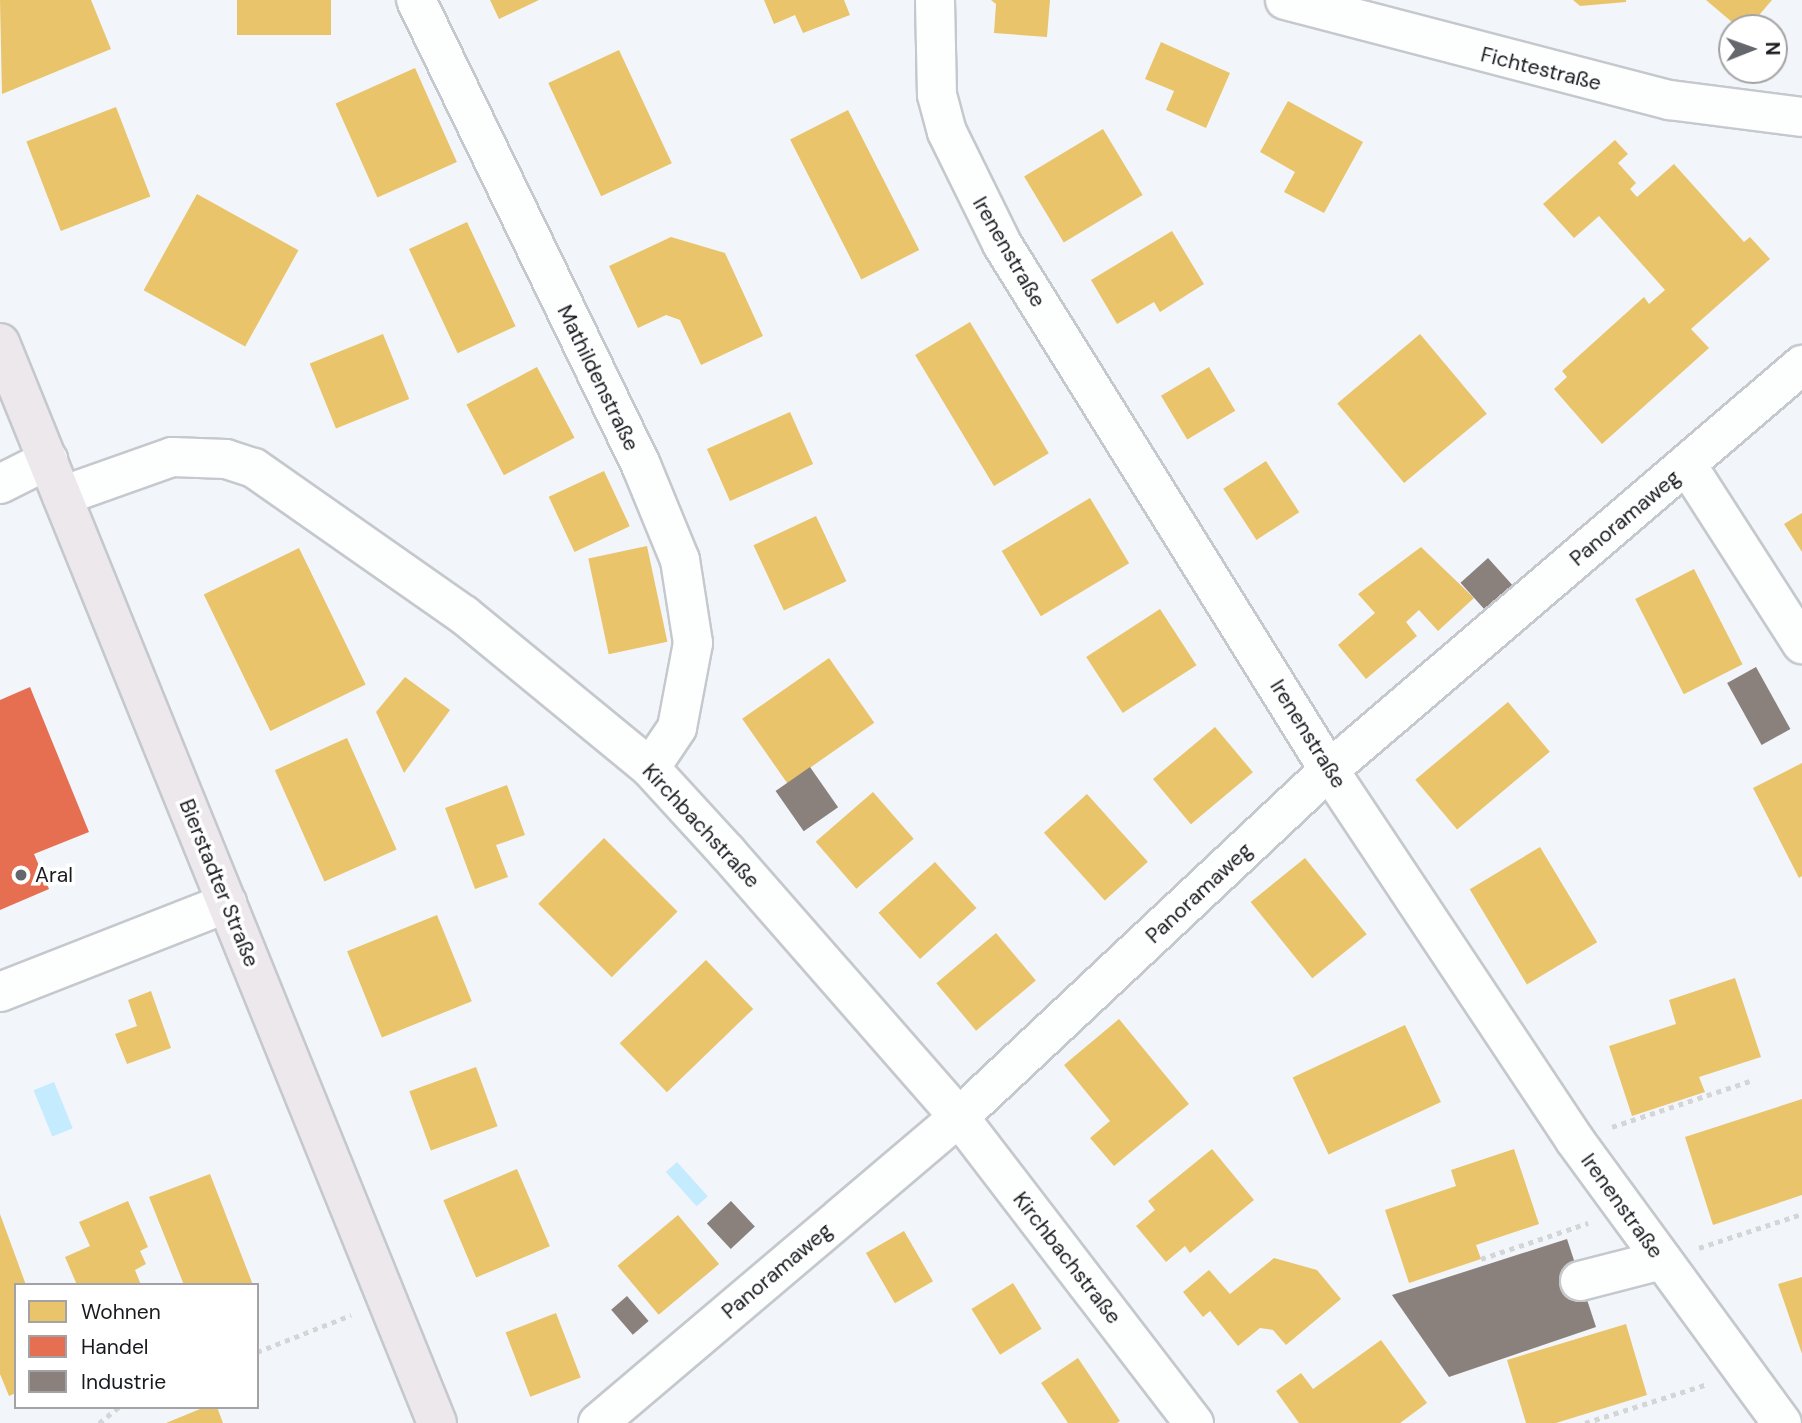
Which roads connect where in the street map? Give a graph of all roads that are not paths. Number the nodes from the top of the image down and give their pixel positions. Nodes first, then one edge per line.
1 (416, 0) edge
2 (934, 0) edge
3 (1284, 0) edge
4 (1322, 7) edge
5 (1802, 117) edge
6 (0, 343) edge
7 (1802, 365) edge
8 (48, 460) junction
9 (1687, 465) junction
10 (0, 484) edge
11 (62, 496) junction
12 (1802, 644) edge
13 (650, 768) junction
14 (1329, 770) junction
15 (228, 903) junction
16 (0, 992) edge
17 (959, 1117) junction
18 (1662, 1260) junction
19 (1580, 1280) dead end
20 (437, 1423) edge
21 (598, 1423) edge
22 (1194, 1423) edge
23 (1782, 1423) edge

1 - 13 street, Mathildenstraße
2 - 14 street, Irenenstraße
3 - 4 street, Fichtestraße
4 - 5 street, Fichtestraße
6 - 8 main road, Bierstadter Straße
7 - 9 street, Panoramaweg
8 - 10 street
8 - 11 main road, Bierstadter Straße
9 - 12 street
9 - 14 street, Panoramaweg
11 - 13 street, Kirchbachstraße
11 - 15 main road, Bierstadter Straße
13 - 17 street, Kirchbachstraße
14 - 17 street, Panoramaweg
14 - 18 street, Irenenstraße
15 - 16 street
15 - 20 main road, Bierstadter Straße
17 - 21 street, Panoramaweg
17 - 22 street, Kirchbachstraße
18 - 19 street
18 - 23 street, Irenenstraße

